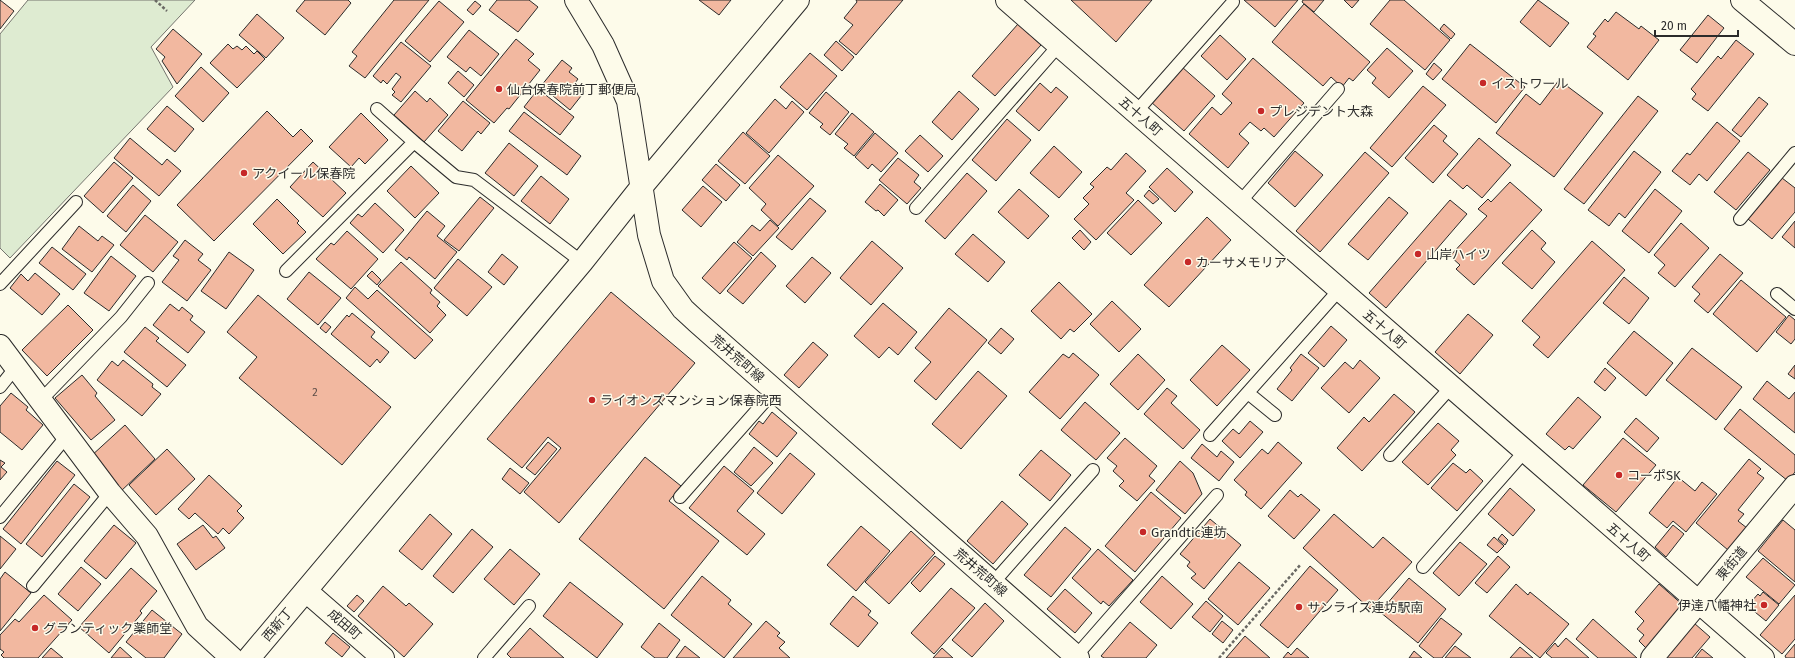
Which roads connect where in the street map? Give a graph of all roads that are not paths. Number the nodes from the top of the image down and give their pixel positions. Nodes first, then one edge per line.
1 (576, 0) edge
2 (798, 0) edge
3 (1007, 0) edge
4 (1742, 0) edge
5 (1233, 2) dead end
6 (1795, 44) edge
7 (1059, 45) junction
8 (1338, 89) dead end
9 (377, 109) dead end
10 (1136, 112) junction
11 (414, 142) junction
12 (1795, 152) edge
13 (643, 184) junction
14 (76, 202) dead end
15 (1240, 202) junction
16 (916, 208) dead end
17 (1740, 219) dead end
18 (582, 262) junction
19 (286, 271) dead end
20 (0, 284) edge
21 (148, 284) dead end
22 (1340, 289) junction
23 (1777, 294) dead end
24 (1795, 309) edge
25 (0, 346) edge
26 (16, 367) junction
27 (1451, 386) junction
28 (0, 387) edge
29 (774, 390) junction
30 (1248, 393) junction
31 (40, 401) junction
32 (1275, 414) dead end
33 (1210, 435) dead end
34 (66, 437) junction
35 (1525, 451) junction
36 (1390, 455) dead end
37 (1093, 470) dead end
38 (1795, 486) edge
39 (110, 493) junction
40 (1217, 495) dead end
41 (680, 498) dead end
42 (0, 517) edge
43 (1423, 567) dead end
44 (993, 583) junction
45 (34, 586) dead end
46 (306, 591) junction
47 (1698, 602) junction
48 (529, 606) dead end
49 (1077, 657) edge
50 (232, 658) edge
51 (249, 658) edge
52 (383, 658) edge
53 (484, 658) edge
54 (1652, 658) edge
55 (1763, 658) edge

1 - 13 street, 荒井荒町線
2 - 13 street, 西新丁
3 - 7 street, 五十人町
4 - 6 street
5 - 10 lane
7 - 10 street, 五十人町
7 - 16 lane
8 - 15 lane
9 - 11 lane
10 - 15 street, 五十人町
11 - 18 lane
11 - 19 lane
12 - 17 lane
13 - 18 street, 西新丁
13 - 29 street, 荒井荒町線
14 - 20 lane
15 - 22 street, 五十人町
18 - 46 street, 西新丁
21 - 31 lane
22 - 27 street, 五十人町
22 - 30 lane
23 - 24 lane
25 - 26 street
26 - 28 lane
26 - 31 street
27 - 35 street, 五十人町
27 - 36 lane
29 - 41 lane
29 - 44 street, 荒井荒町線
30 - 32 lane
30 - 33 lane
31 - 34 street
34 - 39 street
34 - 42 lane
35 - 43 lane
35 - 47 street, 五十人町
37 - 44 lane
38 - 47 street, 東街道
39 - 45 lane
39 - 50 street
40 - 49 lane
44 - 49 street, 荒井荒町線
46 - 51 street, 西新丁
46 - 52 street, 成田町
47 - 54 street, 東街道
47 - 55 street, 五十人町
48 - 53 lane

